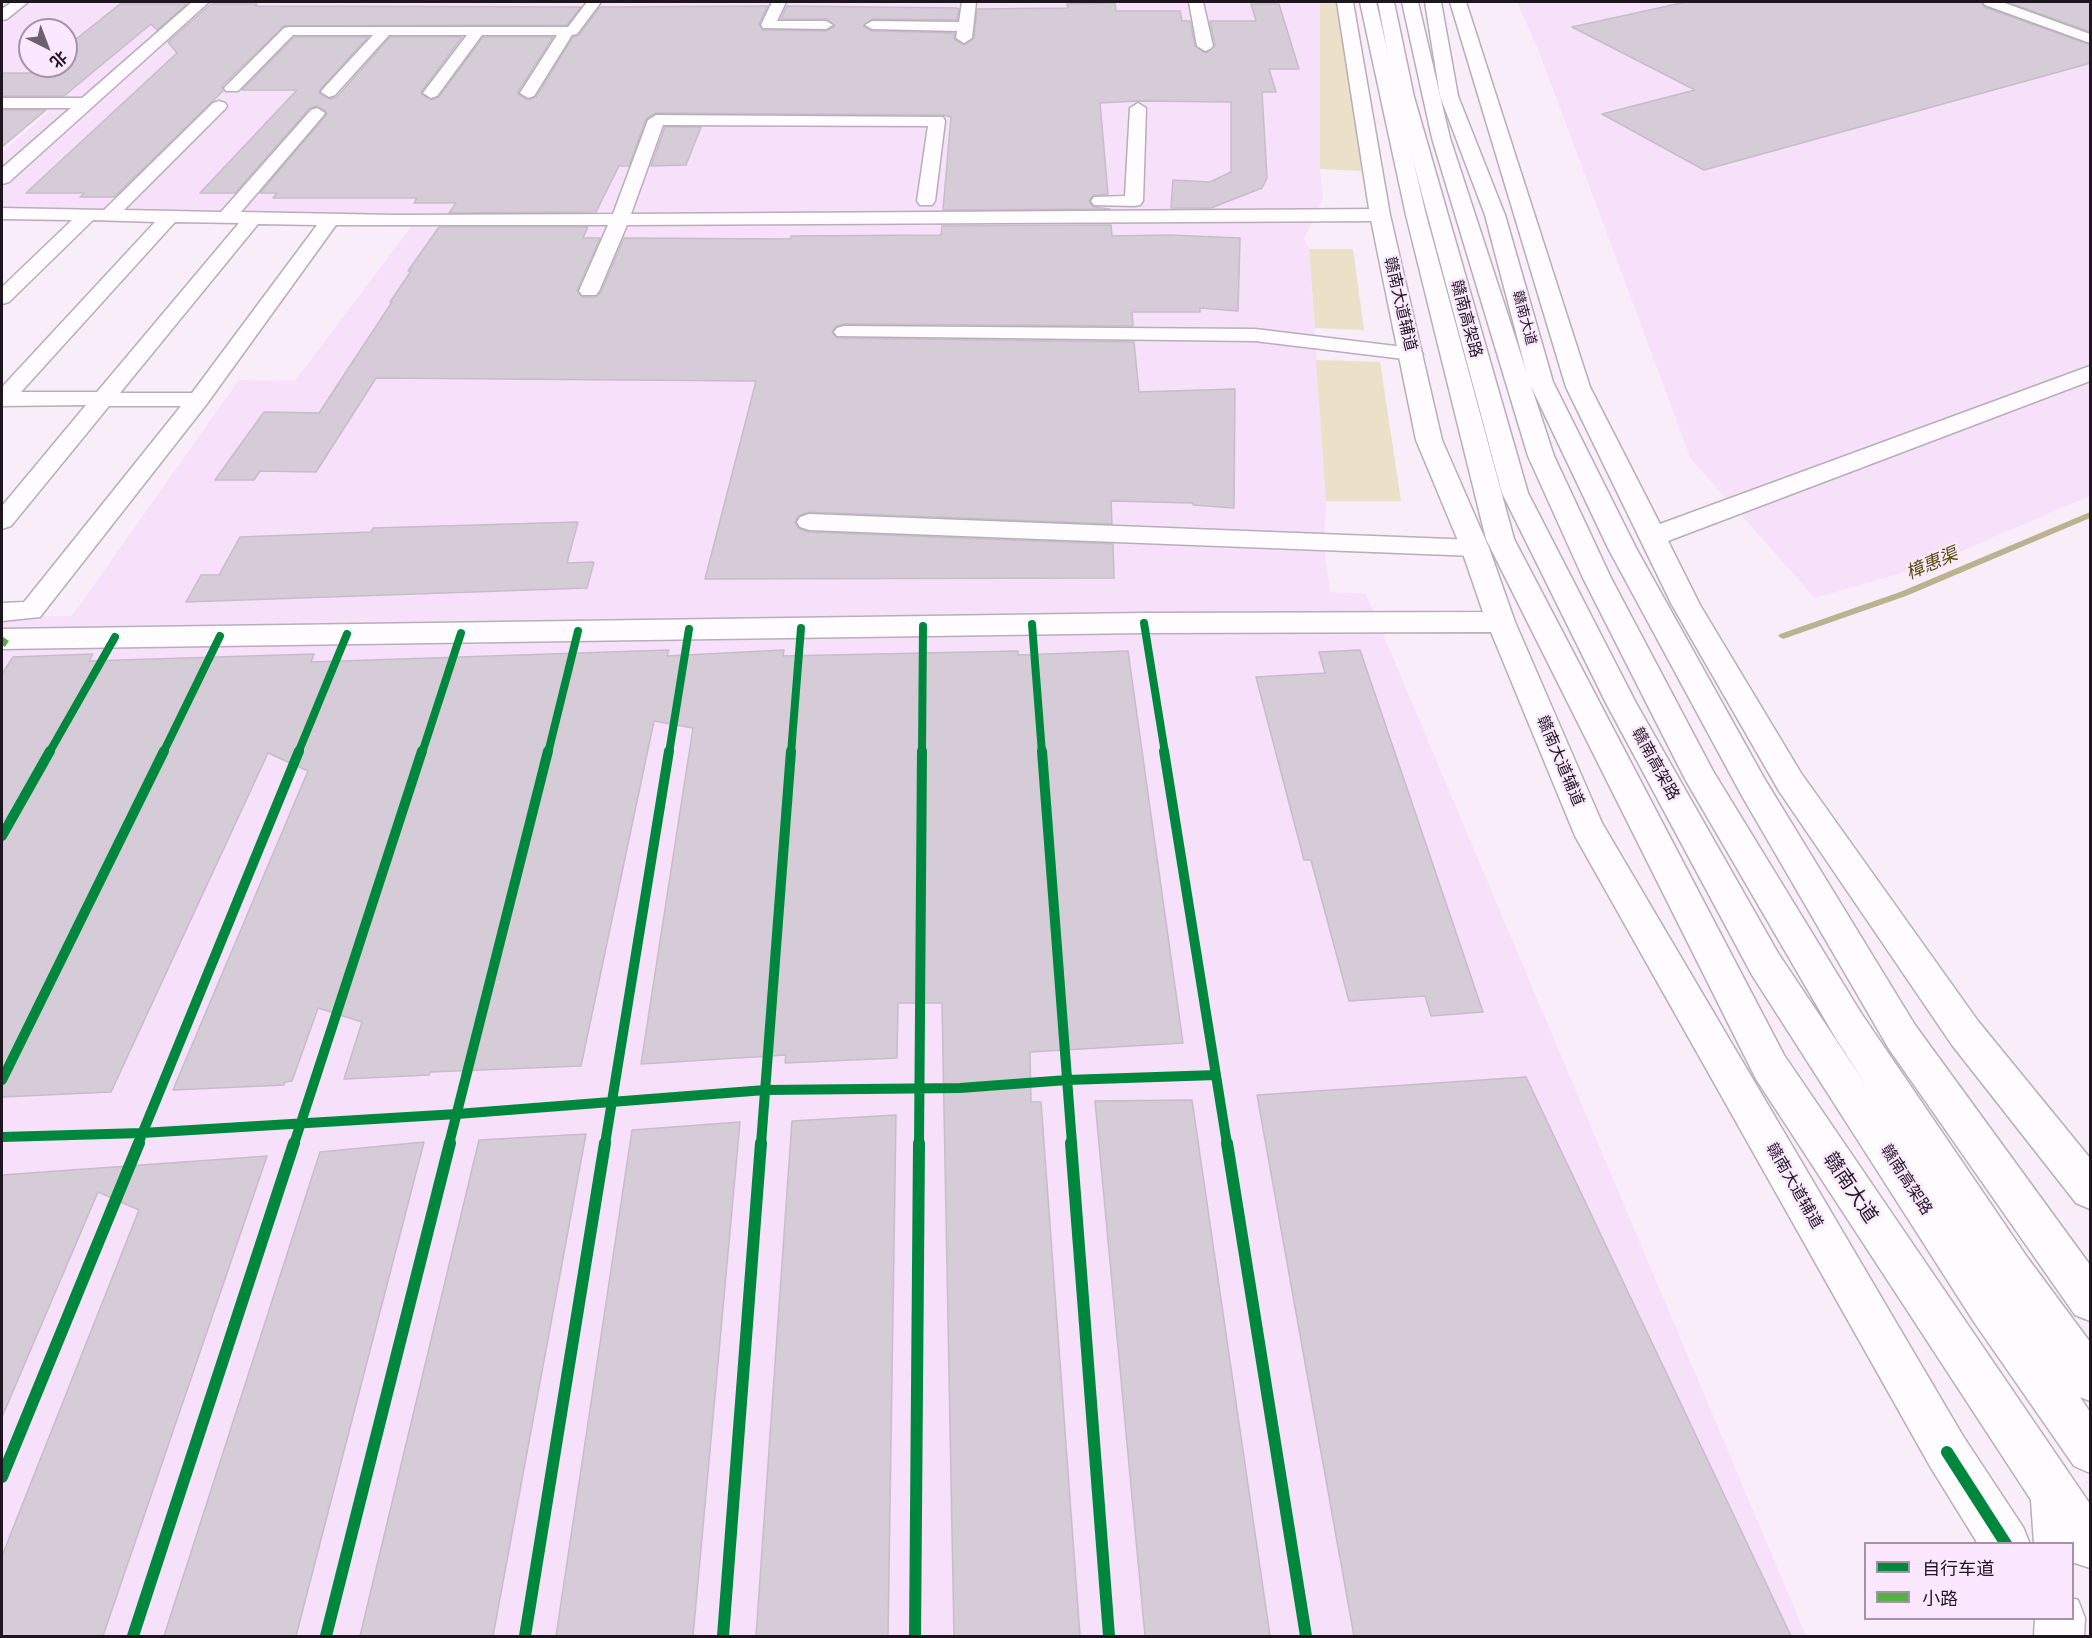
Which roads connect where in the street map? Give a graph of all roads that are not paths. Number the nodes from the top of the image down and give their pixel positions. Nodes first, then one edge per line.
1 (21, 2) edge
2 (201, 2) edge
3 (594, 2) edge
4 (779, 2) edge
5 (969, 2) edge
6 (1196, 2) edge
7 (1345, 2) edge
8 (1368, 2) edge
9 (1386, 2) edge
10 (1410, 2) edge
11 (1433, 2) edge
12 (1458, 2) edge
13 (1990, 2) edge
14 (2, 16) edge
15 (826, 25) dead end
16 (872, 25) dead end
17 (385, 31) junction
18 (478, 31) junction
19 (567, 31) junction
20 (2091, 39) edge
21 (1205, 46) dead end
22 (232, 88) dead end
23 (329, 92) dead end
24 (431, 93) dead end
25 (528, 93) dead end
26 (2, 103) edge
27 (84, 103) junction
28 (219, 106) dead end
29 (1138, 108) dead end
30 (317, 113) dead end
31 (3, 175) edge
32 (628, 201) junction
33 (652, 201) dead end
34 (771, 201) dead end
35 (926, 201) junction
36 (2, 213) edge
37 (88, 215) junction
38 (1380, 215) junction
39 (108, 216) junction
40 (169, 217) junction
41 (226, 218) junction
42 (253, 218) junction
43 (330, 220) junction
44 (621, 220) junction
45 (589, 291) dead end
46 (2, 298) edge
47 (844, 332) dead end
48 (1412, 354) junction
49 (2091, 374) edge
50 (2, 398) edge
51 (101, 399) junction
52 (198, 400) junction
53 (2, 521) edge
54 (809, 522) dead end
55 (1652, 537) junction
56 (1474, 548) junction
57 (1673, 611) junction
58 (2, 612) edge
59 (1501, 622) junction
60 (2, 639) edge
61 (2091, 1189) edge
62 (2091, 1300) edge
63 (2091, 1379) edge
64 (2091, 1450) edge
65 (2054, 1493) junction
66 (2005, 1542) edge
67 (2058, 1542) edge
68 (2091, 1544) edge

1 - 14 street
2 - 27 main road
3 - 19 street
4 - 15 street
5 - 16 street
6 - 21 street
7 - 38 main road, 赣南大道辅道
8 - 65 main road, 赣南大道
9 - 64 main road, 赣南高架路
10 - 63 main road, 赣南高架路
11 - 57 main road, 赣南大道
12 - 55 main road
13 - 20 street
17 - 18 street
17 - 22 street
17 - 23 street
18 - 19 street
18 - 24 street
19 - 25 street
26 - 27 street
27 - 31 main road
28 - 39 street
29 - 35 street
30 - 41 street
32 - 33 street
32 - 35 street
32 - 44 street
34 - 35 street
36 - 37 street
37 - 39 street
37 - 46 street
38 - 44 street
38 - 48 main road, 赣南大道辅道
39 - 40 street
40 - 41 street
40 - 50 street
41 - 42 street
42 - 43 street
42 - 51 street
43 - 44 street
43 - 52 street
44 - 45 street
47 - 48 street
48 - 56 main road, 赣南大道辅道
49 - 55 main road
50 - 51 street
51 - 52 street
51 - 53 street
52 - 58 street
54 - 56 street
55 - 57 main road
56 - 59 main road, 赣南大道辅道
57 - 61 main road
57 - 62 main road
59 - 60 main road
59 - 66 main road, 赣南大道辅道
65 - 67 main road
65 - 68 main road, 赣南大道

